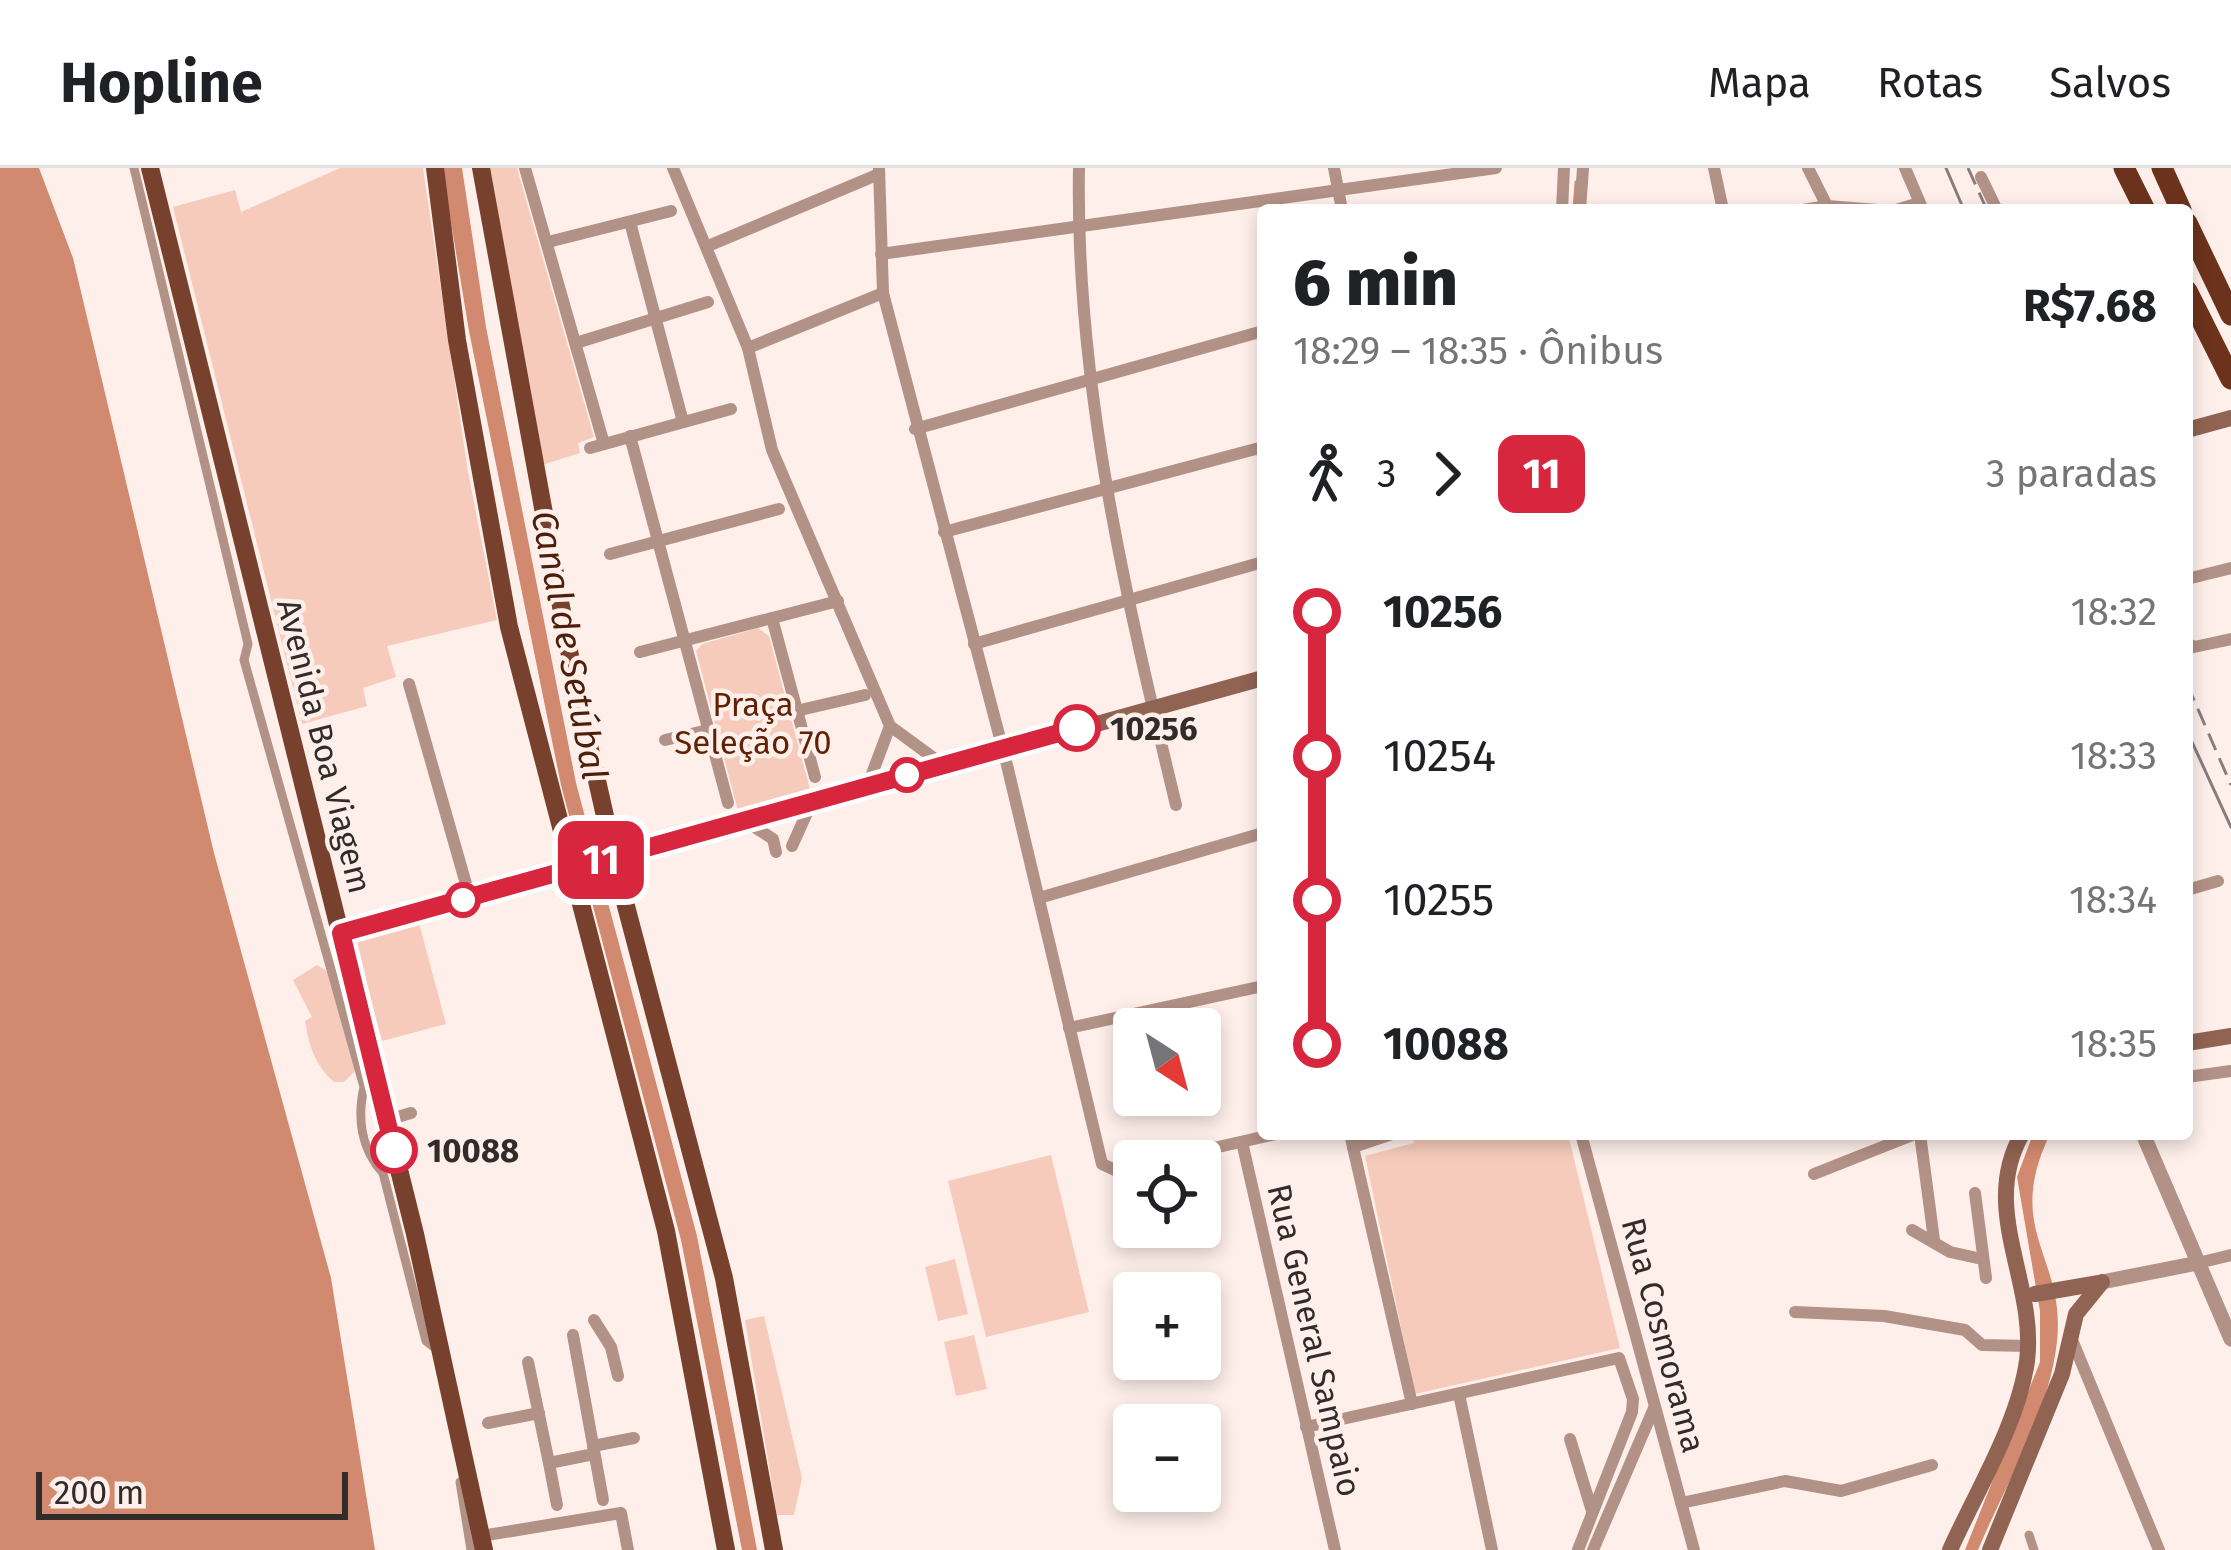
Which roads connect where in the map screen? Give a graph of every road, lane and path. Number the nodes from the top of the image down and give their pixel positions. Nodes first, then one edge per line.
1 (134, 168) edge
2 (150, 168) edge
3 (435, 168) edge
4 (481, 168) edge
5 (525, 168) edge
6 (673, 168) edge
7 (1079, 168) edge
8 (1334, 168) edge
9 (1496, 168) edge
10 (1564, 168) edge
11 (1583, 168) edge
12 (1714, 168) edge
13 (1808, 168) edge
14 (1905, 168) edge
15 (2122, 168) edge
16 (2162, 168) edge
17 (879, 171) edge
18 (1981, 177) dead end
19 (1337, 188) junction
20 (2140, 200) edge
21 (1341, 204) edge
22 (1562, 204) edge
23 (1580, 204) edge
24 (1723, 204) edge
25 (1826, 204) edge
26 (1920, 204) edge
27 (1994, 204) edge
28 (2178, 204) edge
29 (670, 212) dead end
30 (631, 222) junction
31 (1078, 225) junction
32 (2193, 236) edge
33 (548, 242) junction
34 (708, 246) junction
35 (881, 254) junction
36 (883, 293) junction
37 (709, 302) dead end
38 (2193, 303) edge
39 (2231, 315) edge
40 (656, 317) junction
41 (1257, 333) edge
42 (576, 343) junction
43 (748, 348) junction
44 (1094, 379) junction
45 (2231, 379) edge
46 (731, 409) dead end
47 (2231, 418) edge
48 (683, 422) junction
49 (2193, 428) edge
50 (915, 429) junction
51 (631, 436) junction
52 (1257, 449) edge
53 (1108, 490) junction
54 (779, 509) dead end
55 (944, 532) junction
56 (658, 543) junction
57 (610, 554) dead end
58 (1257, 564) edge
59 (2231, 568) edge
60 (2193, 578) edge
61 (1128, 597) junction
62 (838, 601) junction
63 (772, 619) junction
64 (2231, 639) edge
65 (685, 641) junction
66 (974, 644) junction
67 (2193, 644) edge
68 (640, 652) dead end
69 (1257, 679) edge
70 (409, 684) dead end
71 (865, 695) dead end
72 (1152, 709) junction
73 (796, 710) junction
74 (890, 726) junction
75 (708, 730) junction
76 (665, 740) dead end
77 (1002, 747) junction
78 (942, 764) junction
79 (815, 777) dead end
80 (867, 787) junction
81 (728, 803) dead end
82 (812, 803) junction
83 (1175, 805) dead end
84 (745, 821) junction
85 (1257, 835) edge
86 (607, 859) junction
87 (574, 868) junction
88 (2218, 881) dead end
89 (2193, 888) edge
90 (470, 898) junction
91 (1040, 898) junction
92 (341, 933) junction
93 (1257, 987) edge
94 (1069, 1028) junction
95 (2231, 1036) edge
96 (2193, 1041) edge
97 (2231, 1071) edge
98 (2193, 1076) edge
99 (411, 1112) dead end
100 (387, 1120) junction
101 (1257, 1138) edge
102 (1351, 1140) edge
103 (1583, 1140) edge
104 (1902, 1140) edge
105 (1919, 1140) edge
106 (2019, 1140) edge
107 (2146, 1140) edge
108 (1242, 1142) junction
109 (1221, 1147) edge
110 (1113, 1169) edge
111 (1814, 1174) dead end
112 (1975, 1193) dead end
113 (1912, 1231) dead end
114 (1934, 1240) junction
115 (2231, 1255) edge
116 (1982, 1259) junction
117 (2198, 1263) junction
118 (1986, 1278) dead end
119 (2102, 1282) junction
120 (2038, 1293) junction
121 (1795, 1312) dead end
122 (594, 1320) dead end
123 (573, 1335) dead end
124 (2070, 1335) junction
125 (2231, 1339) edge
126 (2028, 1346) junction
127 (528, 1361) dead end
128 (2062, 1374) junction
129 (618, 1376) dead end
130 (2086, 1377) junction
131 (1459, 1394) junction
132 (1412, 1404) junction
133 (1655, 1406) junction
134 (538, 1413) junction
135 (488, 1423) dead end
136 (1306, 1427) junction
137 (634, 1438) dead end
138 (1570, 1439) dead end
139 (594, 1450) junction
140 (549, 1463) junction
141 (1932, 1465) dead end
142 (603, 1500) dead end
143 (1682, 1503) junction
144 (556, 1505) dead end
145 (1593, 1512) junction
146 (2030, 1535) dead end
147 (478, 1546) edge
148 (628, 1550) edge
149 (726, 1550) edge
150 (775, 1550) edge
151 (1335, 1550) edge
152 (1492, 1550) edge
153 (1578, 1550) edge
154 (1592, 1550) edge
155 (1694, 1550) edge
156 (1950, 1550) edge
157 (1990, 1550) edge
158 (2034, 1550) edge
159 (2159, 1550) edge

1 - 147 street
2 - 92 main road, Avenida Boa Viagem
3 - 87 main road
4 - 86 main road
5 - 33 street
6 - 34 street
7 - 31 street
8 - 19 street
9 - 19 street
10 - 22 street
11 - 23 street
12 - 24 street
13 - 25 street
14 - 26 street
15 - 20 highway
16 - 28 highway
17 - 34 street
17 - 35 street
18 - 27 street
19 - 21 street
19 - 31 street
29 - 30 street
30 - 33 street
30 - 40 street
31 - 35 street
31 - 44 street
32 - 39 highway
33 - 42 street
34 - 43 street
35 - 36 street
36 - 43 street
36 - 50 street
37 - 40 street
38 - 45 highway
40 - 42 street
40 - 48 street
41 - 44 street
42 - 51 street
43 - 62 street
44 - 50 street
44 - 53 street
46 - 48 street
47 - 49 main road
48 - 51 street
50 - 55 street
51 - 56 street
52 - 53 street
53 - 55 street
53 - 61 street
54 - 56 street
55 - 66 street
56 - 57 street
56 - 65 street
58 - 61 street
59 - 60 street
61 - 66 street
61 - 72 street
62 - 63 street
62 - 74 street
63 - 65 street
63 - 73 street
64 - 67 street
65 - 68 street
65 - 75 street
66 - 77 street
69 - 72 main road
70 - 90 street
71 - 73 street
72 - 77 main road
72 - 83 street
73 - 79 street
74 - 78 street
74 - 80 street
75 - 76 street
75 - 81 street
77 - 78 main road
77 - 91 street
78 - 80 main road
80 - 82 main road
82 - 84 main road
82 - 84 street
84 - 86 main road
85 - 91 street
86 - 87 main road
86 - 150 main road
87 - 90 main road
87 - 149 main road
88 - 89 street
90 - 92 main road
91 - 94 street
92 - 100 main road, Avenida Boa Viagem
93 - 94 street
94 - 110 street
95 - 96 main road
97 - 98 street
99 - 100 street
100 - 147 main road, Avenida Boa Viagem
101 - 108 street
102 - 132 street
103 - 133 street, Rua Cosmorama
104 - 111 street
105 - 114 street
106 - 120 main road
107 - 117 street
108 - 109 street
108 - 136 street, Rua General Sampaio
112 - 116 street
113 - 114 street
114 - 116 street
115 - 117 street
116 - 118 street
117 - 119 street
117 - 125 street
119 - 120 main road
119 - 124 main road
120 - 126 main road
121 - 126 street
122 - 129 street
123 - 139 street
124 - 128 main road
124 - 130 street
126 - 156 main road
127 - 134 street
128 - 130 street
128 - 157 main road
130 - 159 street
131 - 132 street
131 - 145 street
131 - 152 street
132 - 136 street
133 - 143 street, Rua Cosmorama
133 - 154 street
134 - 135 street
134 - 140 street
136 - 151 street, Rua General Sampaio
137 - 139 street
138 - 145 street
139 - 140 street
139 - 142 street
140 - 144 street
141 - 143 street
143 - 155 street, Rua Cosmorama
145 - 153 street
146 - 158 street
147 - 148 street

